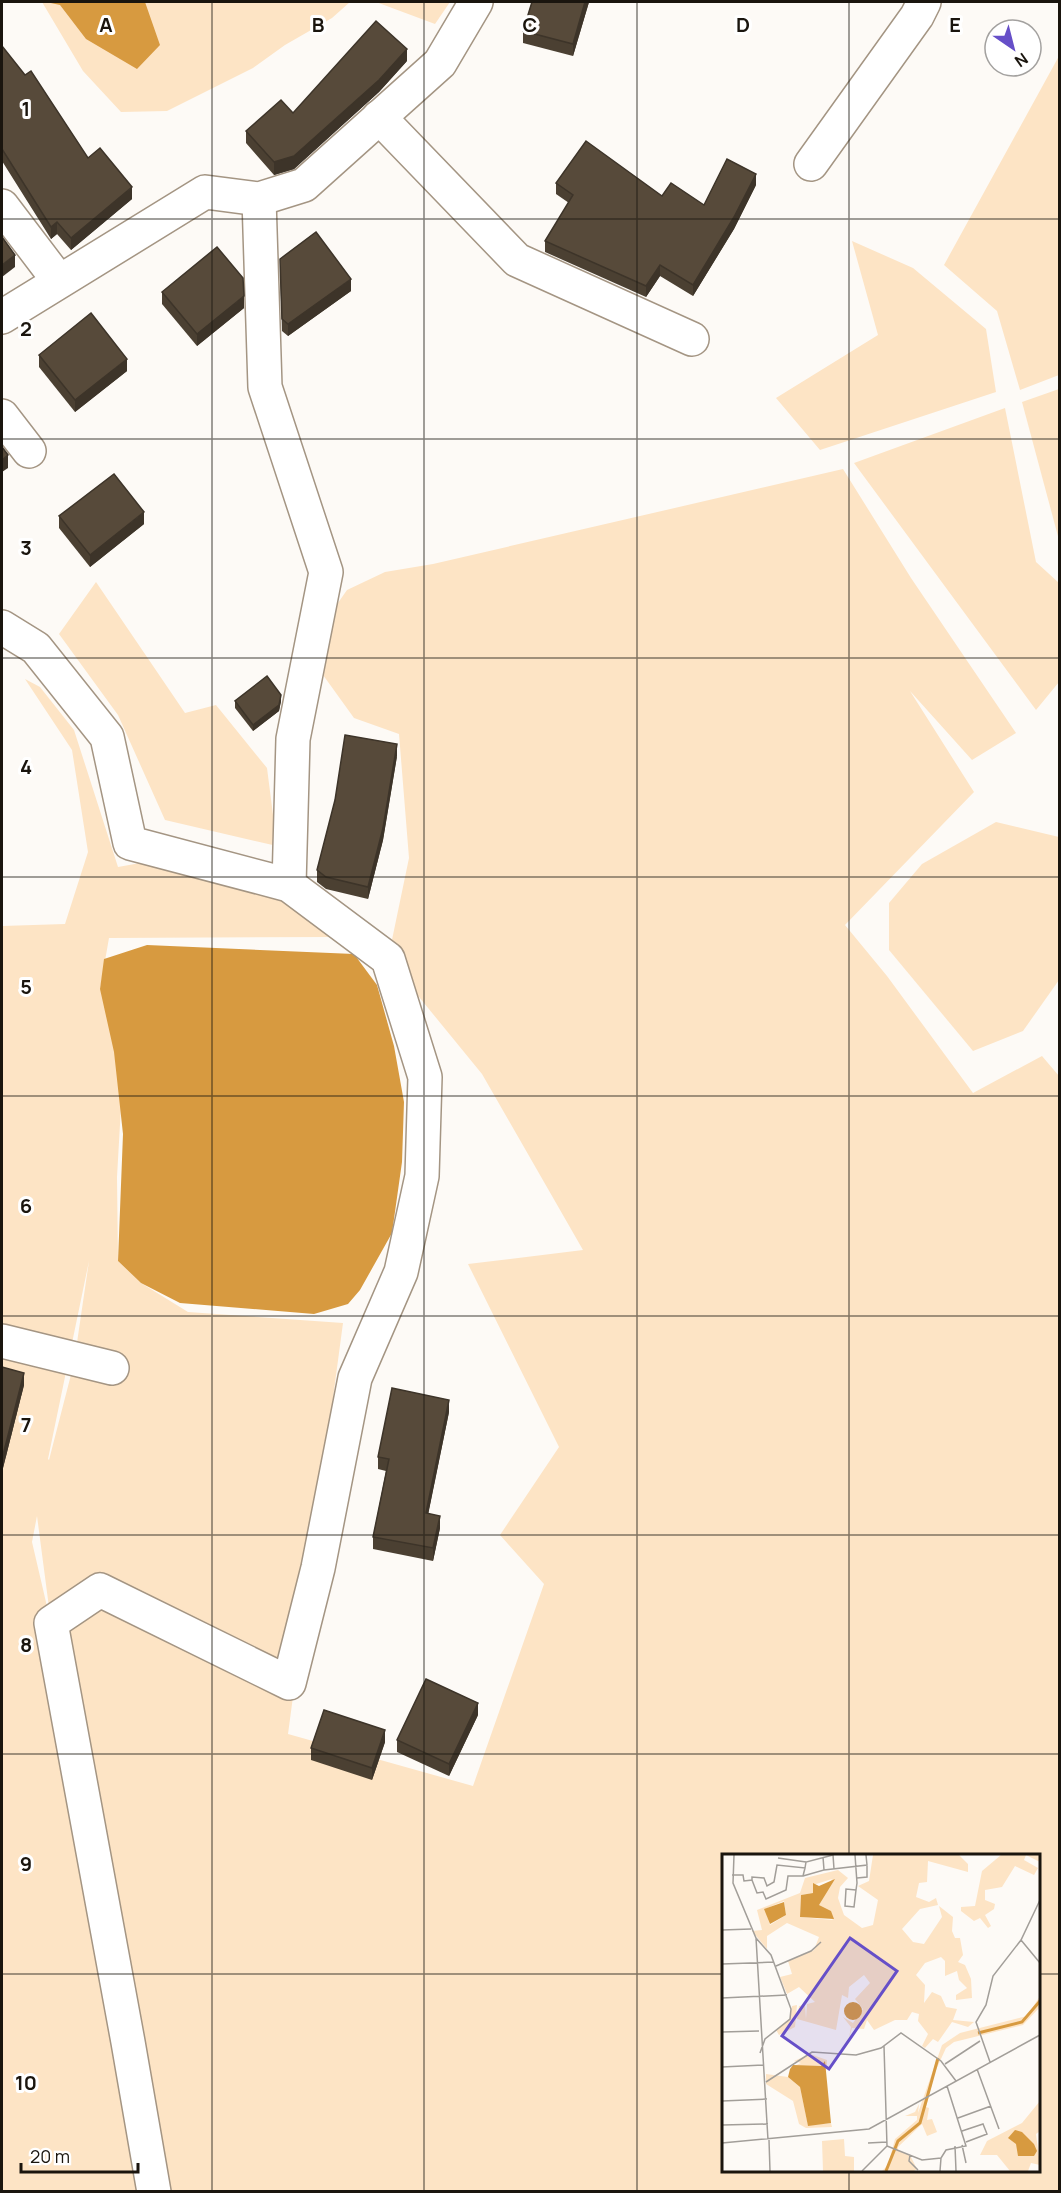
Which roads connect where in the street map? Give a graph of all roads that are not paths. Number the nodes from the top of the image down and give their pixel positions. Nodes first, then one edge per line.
1 (476, 2) edge
2 (924, 2) edge
3 (379, 117) junction
4 (811, 164) dead end
5 (259, 199) junction
6 (2, 206) edge
7 (59, 281) junction
8 (2, 317) edge
9 (692, 339) dead end
10 (2, 416) edge
11 (29, 451) dead end
12 (2, 627) edge
13 (289, 885) junction
14 (2, 1341) edge
15 (112, 1368) dead end
16 (154, 2192) edge

1 - 3 street
2 - 4 street
3 - 5 street
3 - 9 street
5 - 7 street
5 - 13 street
6 - 7 street
7 - 8 street
10 - 11 street
12 - 13 street
13 - 16 street
14 - 15 street

